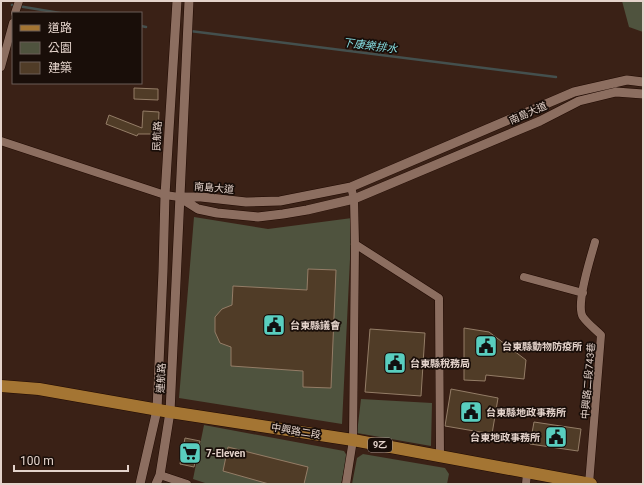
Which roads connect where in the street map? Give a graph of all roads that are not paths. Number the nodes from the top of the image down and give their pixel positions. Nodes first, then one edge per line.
1 (18, 1) edge
2 (177, 1) edge
3 (189, 1) edge
4 (16, 12) edge
5 (12, 27) edge
6 (1, 67) edge
7 (643, 82) edge
8 (643, 94) edge
9 (1, 141) edge
10 (351, 187) junction
11 (164, 195) junction
12 (179, 197) junction
13 (354, 199) junction
14 (595, 242) dead end
15 (355, 244) junction
16 (163, 272) joint
17 (524, 277) dead end
18 (583, 293) junction
19 (1, 386) edge
20 (157, 410) junction
21 (170, 412) junction
22 (354, 440) junction
23 (440, 456) junction
24 (160, 475) junction
25 (527, 478) edge
26 (140, 484) edge
27 (156, 484) edge
28 (187, 484) edge
29 (346, 484) edge
30 (590, 484) edge

1 - 4 street
2 - 11 street, 民航路
3 - 12 street
5 - 6 street
7 - 10 street, 南島大道
8 - 13 street, 南島大道
9 - 11 street
10 - 12 street, 南島大道
10 - 13 street
11 - 12 street
11 - 16 street, 民航路
12 - 13 street, 南島大道
12 - 21 street, 連航路
13 - 15 street
14 - 18 street, 中興路二段743巷
15 - 22 street
15 - 23 street
16 - 20 street, 連航路
17 - 18 street
18 - 30 street, 中興路二段743巷
19 - 20 main road, 中興路二段 / 9乙
20 - 21 main road, 中興路二段 / 9乙
20 - 26 street, 連航路
21 - 22 main road, 中興路二段 / 9乙
21 - 24 street, 連航路
22 - 23 main road, 中興路二段 / 9乙
22 - 29 street
23 - 25 main road, 中興路二段 / 9乙
24 - 27 street, 連航路
24 - 28 street
25 - 30 main road, 中興路二段 / 9乙

